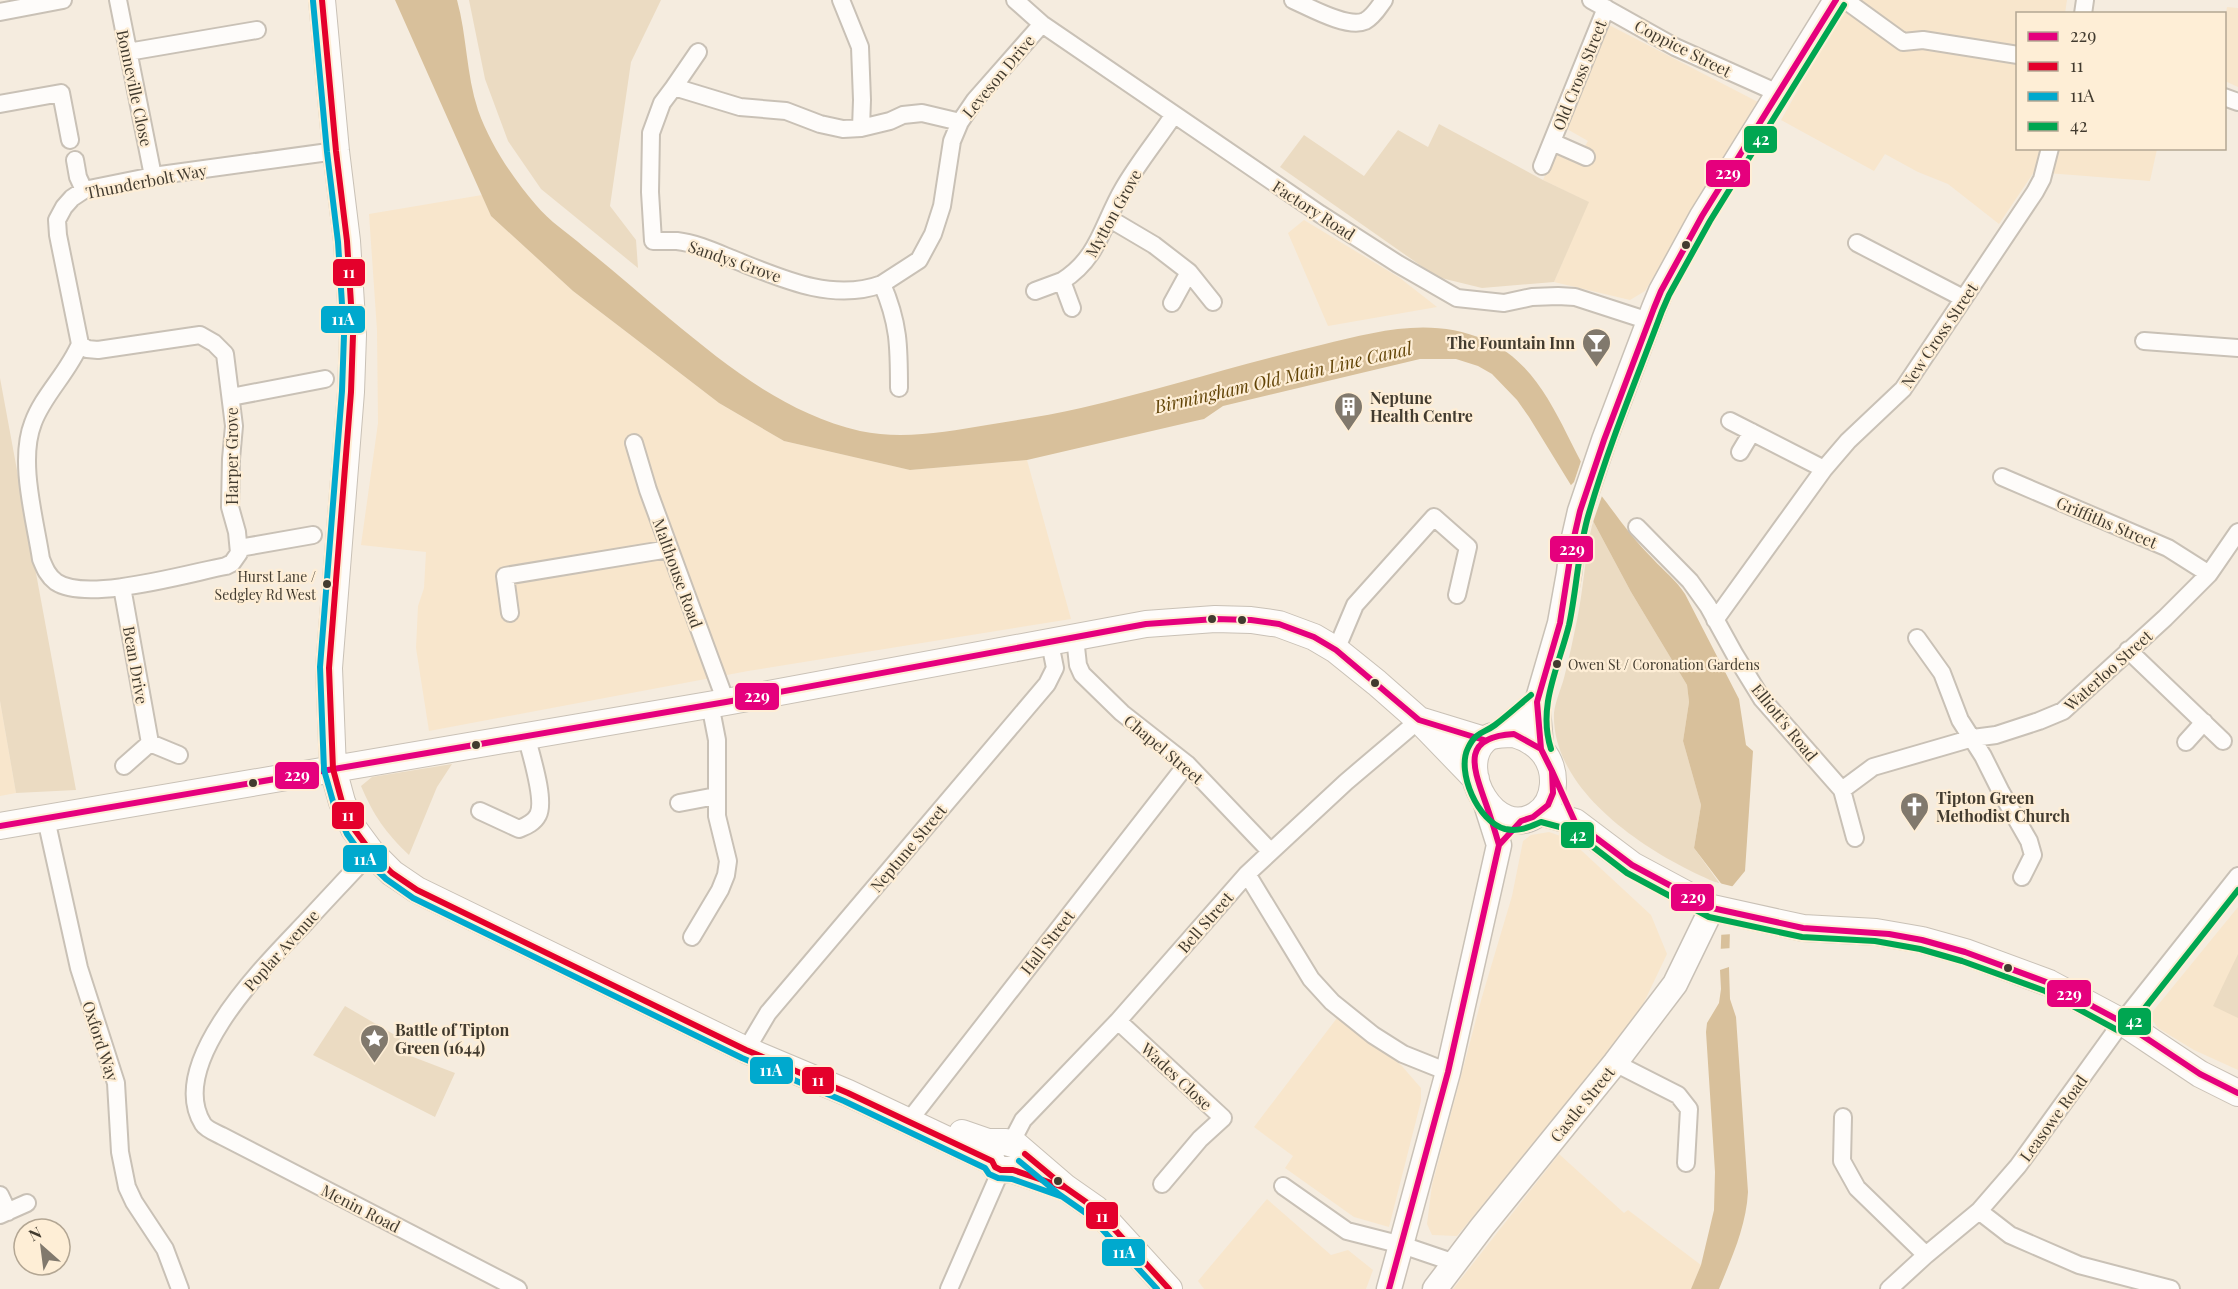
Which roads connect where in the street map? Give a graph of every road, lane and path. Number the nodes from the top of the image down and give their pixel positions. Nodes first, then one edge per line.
1 (63, 0) edge
2 (118, 0) edge
3 (322, 0) edge
4 (841, 0) edge
5 (1015, 0) edge
6 (1384, 0) edge
7 (1591, 0) edge
8 (1836, 0) edge
9 (1845, 0) edge
10 (1304, 2) edge
11 (1606, 8) junction
12 (0, 12) edge
13 (1041, 24) junction
14 (257, 30) dead end
15 (128, 52) junction
16 (698, 52) dead end
17 (2016, 55) edge
18 (674, 87) junction
19 (1778, 93) junction
20 (0, 104) edge
21 (1173, 116) junction
22 (960, 122) junction
23 (861, 128) junction
24 (70, 140) dead end
25 (1552, 142) junction
26 (2049, 150) edge
27 (336, 151) junction
28 (1581, 155) dead end
29 (75, 160) dead end
30 (1542, 166) dead end
31 (153, 176) junction
32 (84, 190) junction
33 (1110, 219) junction
34 (1857, 243) dead end
35 (1189, 272) junction
36 (1062, 280) junction
37 (882, 284) junction
38 (1035, 291) dead end
39 (1963, 298) junction
40 (1172, 303) dead end
41 (1213, 303) dead end
42 (1072, 308) dead end
43 (1649, 321) junction
44 (2144, 341) dead end
45 (80, 344) junction
46 (2238, 348) edge
47 (325, 379) dead end
48 (899, 388) dead end
49 (231, 397) junction
50 (1730, 421) dead end
51 (1752, 432) junction
52 (634, 443) dead end
53 (1740, 452) dead end
54 (1824, 469) junction
55 (2002, 477) dead end
56 (1637, 527) dead end
57 (2238, 532) edge
58 (313, 535) dead end
59 (239, 548) junction
60 (669, 549) junction
61 (2209, 574) junction
62 (122, 587) junction
63 (1457, 595) dead end
64 (510, 613) dead end
65 (1716, 620) junction
66 (1917, 638) dead end
67 (1062, 641) junction
68 (1336, 650) junction
69 (2128, 650) junction
70 (1537, 702) junction
71 (718, 703) junction
72 (1419, 720) junction
73 (2204, 722) junction
74 (526, 735) junction
75 (1491, 737) junction
76 (1973, 738) junction
77 (2223, 741) dead end
78 (2186, 742) dead end
79 (150, 743) junction
80 (179, 755) dead end
81 (1546, 760) junction
82 (1187, 764) junction
83 (124, 766) dead end
84 (333, 769) junction
85 (1476, 779) junction
86 (1842, 790) junction
87 (716, 796) junction
88 (679, 803) dead end
89 (1486, 804) junction
90 (480, 811) dead end
91 (1530, 817) junction
92 (46, 819) junction
93 (1575, 822) junction
94 (0, 826) edge
95 (1855, 838) dead end
96 (1499, 845) junction
97 (1270, 851) junction
98 (371, 852) junction
99 (1247, 874) junction
100 (2238, 876) edge
101 (2022, 877) dead end
102 (1712, 908) junction
103 (692, 937) dead end
104 (1118, 1021) junction
105 (2122, 1022) junction
106 (746, 1050) junction
107 (1615, 1063) junction
108 (1448, 1072) junction
109 (2238, 1093) edge
110 (1843, 1117) dead end
111 (910, 1119) junction
112 (204, 1126) joint
113 (1006, 1156) junction
114 (1686, 1163) dead end
115 (1162, 1184) dead end
116 (1283, 1186) dead end
117 (0, 1195) edge
118 (27, 1203) dead end
119 (1979, 1211) junction
120 (4, 1214) edge
121 (1402, 1245) junction
122 (1926, 1255) junction
123 (1455, 1263) junction
124 (2127, 1284) edge
125 (180, 1289) edge
126 (518, 1289) edge
127 (949, 1289) edge
128 (1169, 1289) edge
129 (1389, 1289) edge
130 (1435, 1289) edge
131 (1889, 1289) edge
132 (2171, 1289) edge

1 - 12 street
2 - 15 street, Bonneville Close
3 - 27 main road
4 - 23 street
5 - 13 street, Factory Road
6 - 10 street
7 - 11 street, Coppice Street
8 - 19 main road
9 - 17 street
11 - 19 street, Coppice Street
11 - 25 street, Old Cross Street
13 - 21 street, Factory Road
13 - 22 street, Leveson Drive
14 - 15 street
15 - 31 street, Bonneville Close
16 - 18 street
18 - 23 street
18 - 37 street, Sandys Grove
19 - 43 main road
20 - 24 street
21 - 33 street, Mytton Grove
21 - 43 street, Factory Road
22 - 23 street
22 - 37 street, Leveson Drive
25 - 28 street, Old Cross Street
25 - 30 street, Old Cross Street
26 - 39 street, New Cross Street
27 - 31 street, Thunderbolt Way
27 - 84 main road
29 - 32 street
31 - 32 street, Thunderbolt Way
32 - 45 street, Thunderbolt Way
33 - 35 street
33 - 36 street, Mytton Grove
34 - 39 street
35 - 40 street
35 - 41 street
36 - 38 street, Mytton Grove
36 - 42 street
37 - 48 street
39 - 54 street, New Cross Street
43 - 70 main road
44 - 46 street
45 - 49 street, Harper Grove
45 - 62 street
47 - 49 street
49 - 59 street, Harper Grove
50 - 51 street
51 - 53 street
51 - 54 street
52 - 60 street, Malthouse Road
54 - 65 street, New Cross Street
55 - 61 street, Griffiths Street
56 - 65 street, Elliott's Road
57 - 61 street, Waterloo Street
58 - 59 street
59 - 62 street
60 - 64 street
60 - 71 street, Malthouse Road
61 - 69 street, Waterloo Street
62 - 79 street, Bean Drive
63 - 68 street
65 - 86 street, Elliott's Road
66 - 76 street
67 - 68 main road
67 - 71 main road
67 - 82 street, Chapel Street
67 - 106 street, Neptune Street
68 - 72 main road
69 - 73 street
69 - 76 street, Waterloo Street
70 - 75 main road
70 - 81 main road
71 - 74 main road
71 - 87 street, Malthouse Road
72 - 75 main road
72 - 85 main road
72 - 97 street, Bell Street
73 - 77 street
73 - 78 street
74 - 84 main road
74 - 90 street
75 - 81 main road
75 - 85 main road
76 - 86 street, Waterloo Street
76 - 101 street
79 - 80 street
79 - 83 street
81 - 91 main road
81 - 93 main road
82 - 97 street, Chapel Street
82 - 111 street, Hall Street
84 - 92 main road
84 - 98 main road
85 - 89 main road
86 - 95 street
87 - 88 street
87 - 103 street, Malthouse Road
89 - 91 main road
89 - 96 main road
91 - 93 main road
91 - 96 main road
92 - 94 main road
92 - 125 street, Oxford Way
93 - 102 main road
96 - 108 main road
97 - 99 street, Bell Street
98 - 106 main road
98 - 112 street, Poplar Avenue
99 - 104 street, Bell Street
99 - 108 street
100 - 105 street, Leasowe Road
102 - 105 main road
102 - 107 main road, Castle Street
104 - 113 street, Bell Street
104 - 115 street, Wades Close
105 - 109 main road
105 - 119 street, Leasowe Road
106 - 111 main road
107 - 114 street
107 - 123 main road, Castle Street
108 - 121 main road
110 - 122 street
111 - 113 main road
112 - 126 street, Menin Road
113 - 127 street, Bell Street
113 - 128 main road
116 - 121 street
117 - 120 street
118 - 120 street
119 - 122 street, Leasowe Road
119 - 124 street
121 - 123 street
121 - 129 main road
122 - 131 street, Leasowe Road
123 - 130 main road, Castle Street
124 - 132 street

